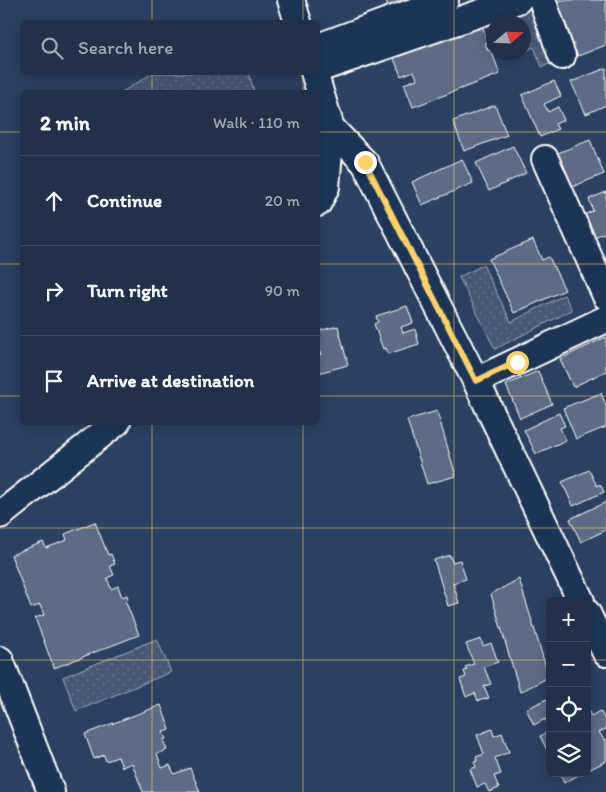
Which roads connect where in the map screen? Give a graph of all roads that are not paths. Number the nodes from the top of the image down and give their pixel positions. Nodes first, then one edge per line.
1 (291, 0) edge
2 (445, 0) edge
3 (518, 0) edge
4 (542, 0) edge
5 (297, 20) edge
6 (383, 35) junction
7 (320, 47) edge
8 (562, 56) dead end
9 (320, 68) edge
10 (315, 75) edge
11 (319, 90) edge
12 (320, 92) edge
13 (331, 128) junction
14 (546, 159) dead end
15 (320, 199) edge
16 (606, 296) edge
17 (606, 319) edge
18 (476, 381) junction
19 (113, 425) edge
20 (0, 515) edge
21 (579, 597) edge
22 (591, 622) edge
23 (606, 652) edge
24 (0, 660) edge
25 (51, 792) edge

1 - 5 street
2 - 6 street
3 - 6 street
4 - 8 street
6 - 7 street
6 - 9 street
10 - 11 street
12 - 13 street
13 - 15 street
13 - 18 street
14 - 16 street
17 - 18 street
18 - 21 street
19 - 20 street
22 - 23 street
24 - 25 street

